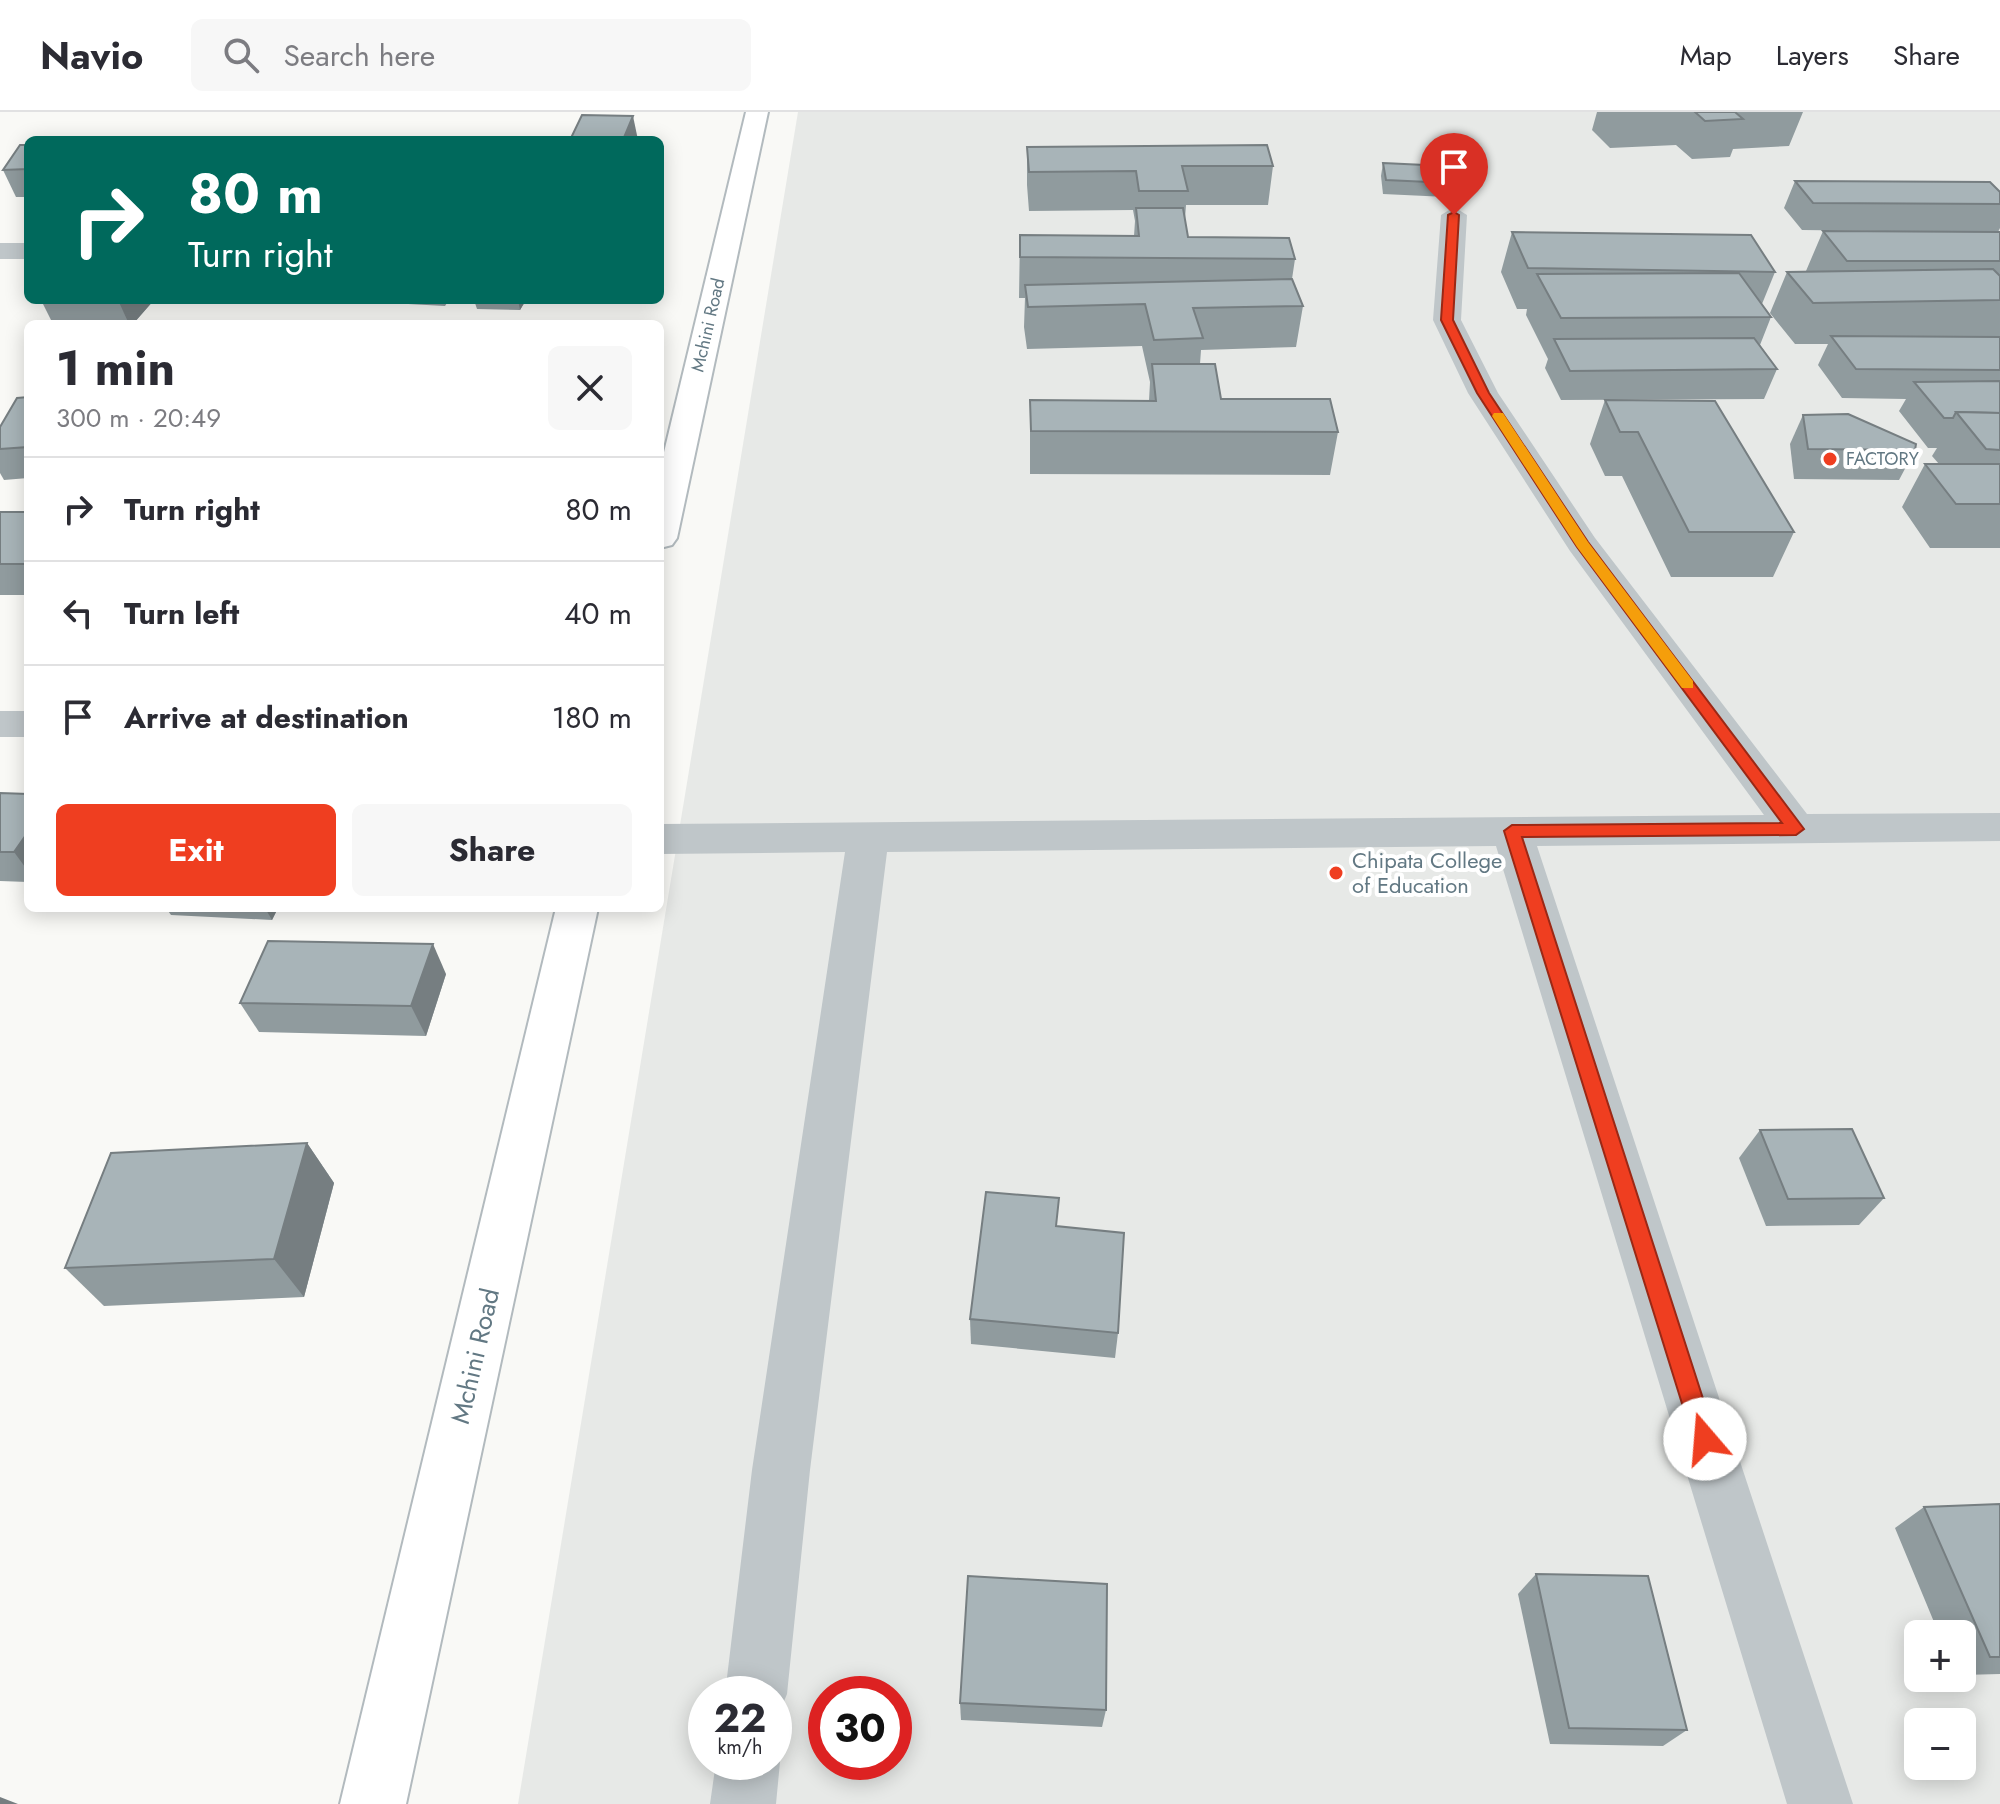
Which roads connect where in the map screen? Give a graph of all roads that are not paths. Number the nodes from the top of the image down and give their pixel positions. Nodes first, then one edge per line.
1 (757, 112) edge
2 (1454, 215) dead end
3 (0, 251) edge
4 (24, 251) edge
5 (664, 520) edge
6 (0, 724) edge
7 (24, 724) edge
8 (2000, 827) edge
9 (1796, 829) junction
10 (1512, 831) junction
11 (868, 838) junction
12 (664, 839) edge
13 (576, 912) edge
14 (758, 1676) edge
15 (746, 1780) edge
16 (373, 1804) edge
17 (743, 1804) edge
18 (1820, 1804) edge

1 - 5 street, Mchini Road
2 - 9 street
3 - 4 street
6 - 7 street
8 - 9 street
9 - 10 street
10 - 11 street
10 - 18 street
11 - 12 street
11 - 14 street
13 - 16 street, Mchini Road
15 - 17 street

